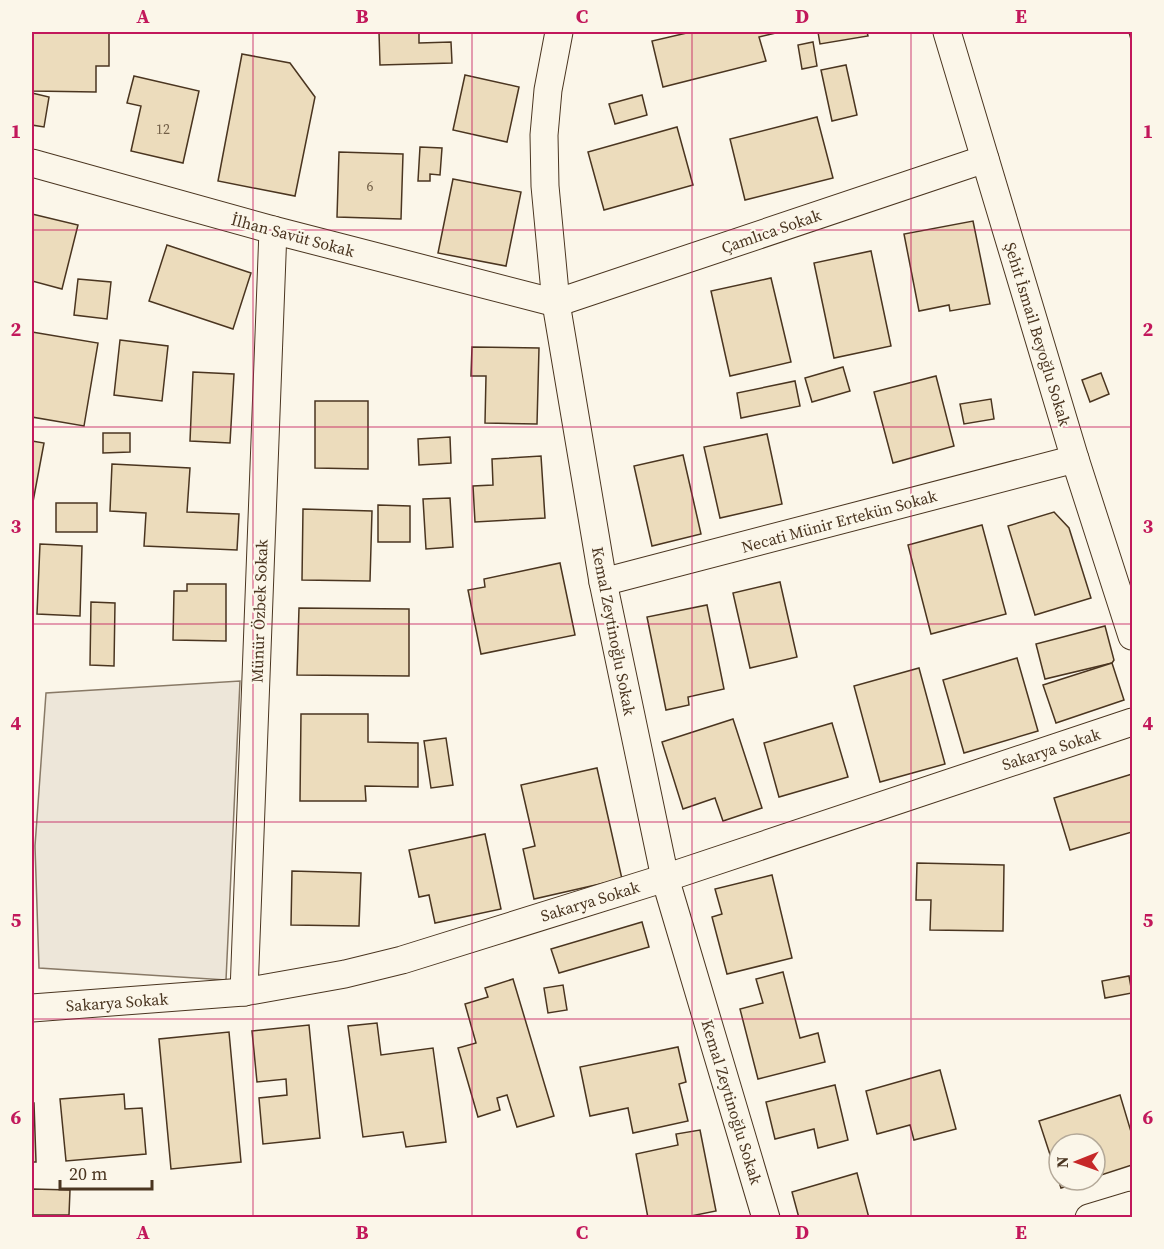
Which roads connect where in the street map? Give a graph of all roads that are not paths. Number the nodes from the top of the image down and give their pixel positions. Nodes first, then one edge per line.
1 (559, 32) edge
2 (946, 32) edge
3 (985, 159) junction
4 (32, 163) edge
5 (273, 230) junction
6 (556, 303) junction
7 (1075, 459) junction
8 (603, 582) junction
9 (1132, 636) edge
10 (1132, 722) edge
11 (664, 878) junction
12 (244, 992) junction
13 (32, 1008) edge
14 (1132, 1205) edge
15 (1092, 1217) edge
16 (766, 1218) edge

1 - 6 street, Kemal Zeytinoğlu Sokak
2 - 3 street, Şehit İsmail Beyoğlu Sokak
3 - 6 street, Çamlıca Sokak
3 - 7 street, Şehit İsmail Beyoğlu Sokak
4 - 5 street, İlhan Savüt Sokak
5 - 6 street, İlhan Savüt Sokak
5 - 12 street, Münür Özbek Sokak
6 - 8 street, Kemal Zeytinoğlu Sokak
7 - 8 street, Necati Münir Ertekün Sokak
7 - 9 street, Şehit İsmail Beyoğlu Sokak
8 - 11 street, Kemal Zeytinoğlu Sokak
10 - 11 street, Sakarya Sokak
11 - 12 street, Sakarya Sokak
11 - 16 street, Kemal Zeytinoğlu Sokak
12 - 13 street, Sakarya Sokak
14 - 15 street

